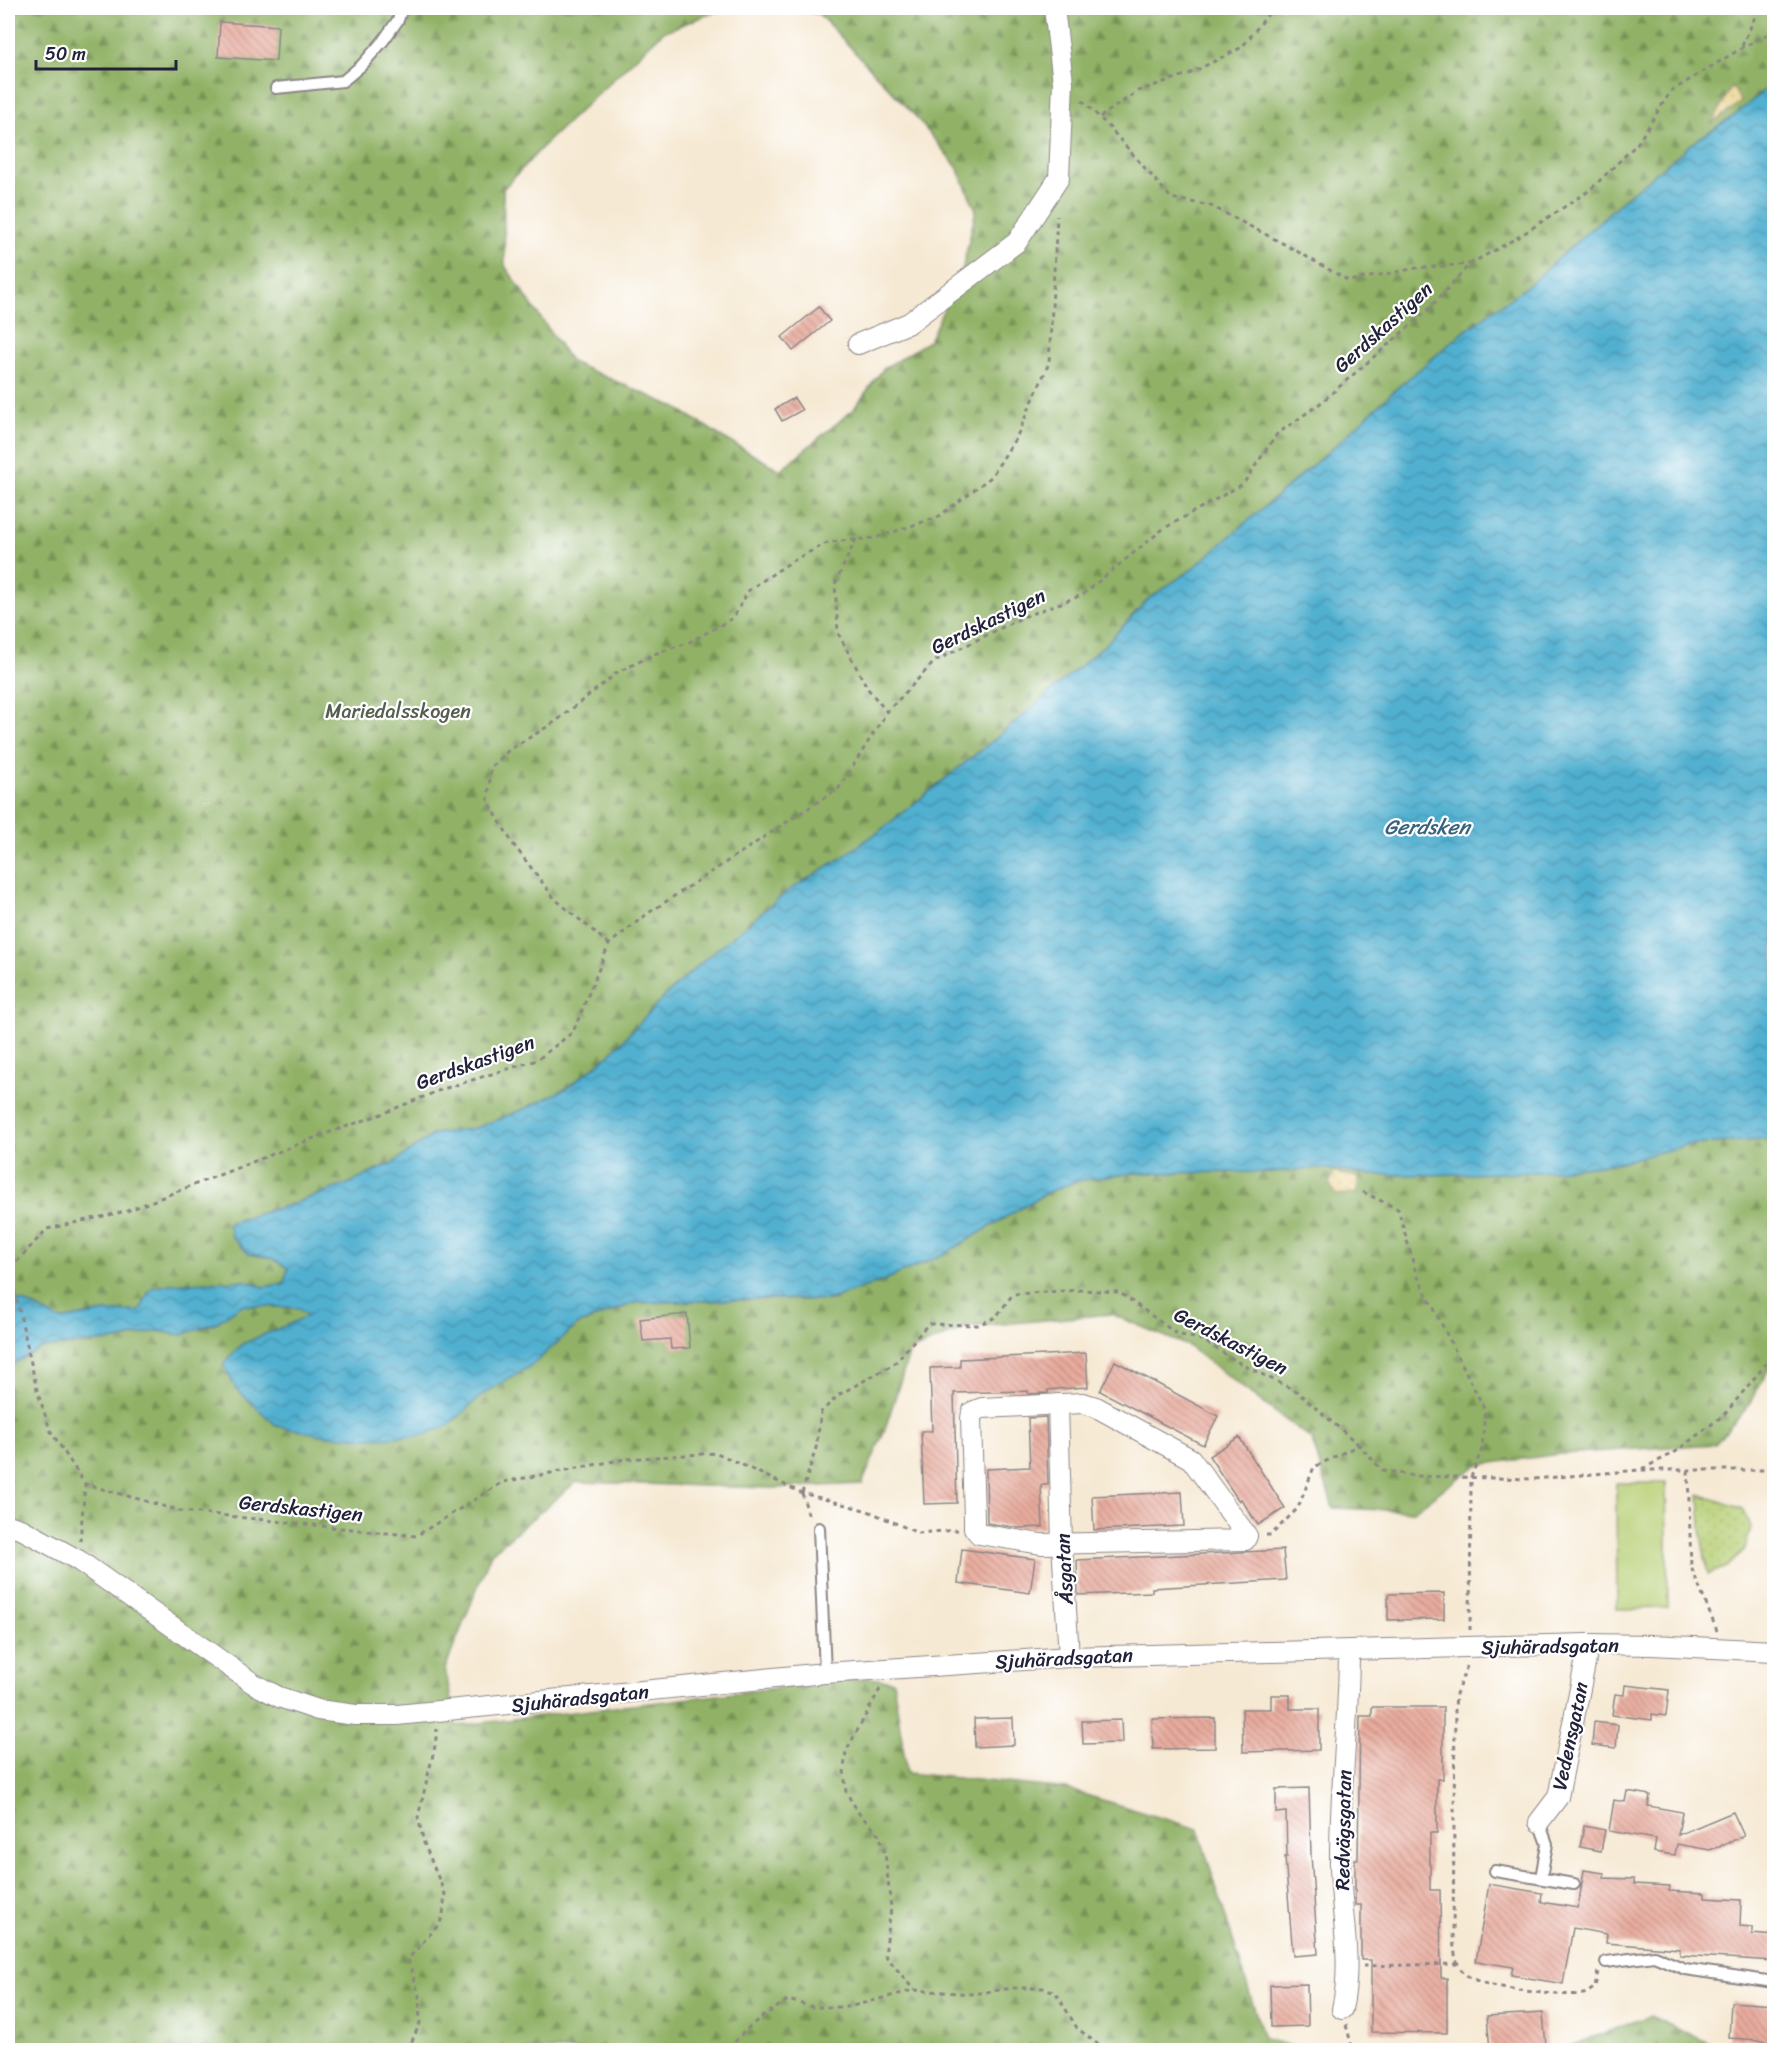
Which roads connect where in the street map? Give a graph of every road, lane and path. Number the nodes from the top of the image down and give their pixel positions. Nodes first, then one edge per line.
1 (402, 8) edge
2 (1054, 8) edge
3 (1273, 8) edge
4 (1759, 8) edge
5 (1774, 31) edge
6 (1742, 48) junction
7 (1063, 82) junction
8 (276, 88) dead end
9 (1100, 117) junction
10 (1057, 211) dead end
11 (1470, 264) junction
12 (858, 344) dead end
13 (856, 539) junction
14 (887, 712) junction
15 (609, 944) junction
16 (1363, 1192) dead end
17 (1774, 1341) edge
18 (1773, 1355) edge
19 (1058, 1404) junction
20 (1359, 1445) junction
21 (1640, 1470) junction
22 (1688, 1470) junction
23 (1774, 1470) edge
24 (1472, 1477) junction
25 (85, 1484) junction
26 (802, 1493) junction
27 (8, 1525) edge
28 (819, 1528) joint
29 (974, 1528) junction
30 (1247, 1536) junction
31 (1062, 1544) junction
32 (78, 1560) junction
33 (1587, 1644) junction
34 (1470, 1647) junction
35 (1724, 1649) junction
36 (1349, 1651) junction
37 (1774, 1652) edge
38 (1069, 1657) junction
39 (888, 1669) junction
40 (825, 1673) junction
41 (434, 1712) junction
42 (1539, 1822) joint
43 (1495, 1871) dead end
44 (1541, 1878) junction
45 (1574, 1884) dead end
46 (1606, 1962) dead end
47 (1457, 1964) dead end
48 (1348, 1966) junction
49 (1774, 1982) edge
50 (914, 1990) junction
51 (1342, 2009) joint
52 (408, 2050) edge
53 (730, 2050) edge
54 (1112, 2050) edge
55 (1353, 2050) edge

1 - 8 lane
2 - 7 street
3 - 9 path
4 - 6 path
5 - 6 path, Gerdskastigen
6 - 11 path, Gerdskastigen
7 - 9 path
7 - 12 street
9 - 11 path
10 - 13 path
11 - 14 path, Gerdskastigen
13 - 14 path
13 - 15 path
14 - 15 path, Gerdskastigen
15 - 25 path, Gerdskastigen
16 - 24 path
17 - 18 path
18 - 21 path
19 - 29 street
19 - 30 street
19 - 31 street, Åsgatan
20 - 24 path
20 - 26 path, Gerdskastigen
20 - 30 path
21 - 22 path
21 - 24 path
22 - 23 path
22 - 35 path
24 - 34 path
25 - 26 path, Gerdskastigen
25 - 32 path
26 - 28 path
26 - 29 path, Gerdskastigen
27 - 32 street, Sjuhäradsgatan
28 - 40 lane
29 - 31 street
30 - 31 street
31 - 38 street, Åsgatan
32 - 41 street, Sjuhäradsgatan
33 - 34 street, Sjuhäradsgatan
33 - 35 street, Sjuhäradsgatan
33 - 42 street, Vedensgatan
34 - 36 street, Sjuhäradsgatan
35 - 37 street, Sjuhäradsgatan
36 - 38 street, Sjuhäradsgatan
36 - 48 street, Redvägsgatan
38 - 39 street, Sjuhäradsgatan
39 - 40 street, Sjuhäradsgatan
39 - 50 path
40 - 41 street, Sjuhäradsgatan
41 - 52 path
42 - 44 lane
43 - 44 lane
44 - 45 lane
46 - 49 lane
47 - 48 path
48 - 51 street, Redvägsgatan
50 - 53 path
50 - 54 path
51 - 55 path

